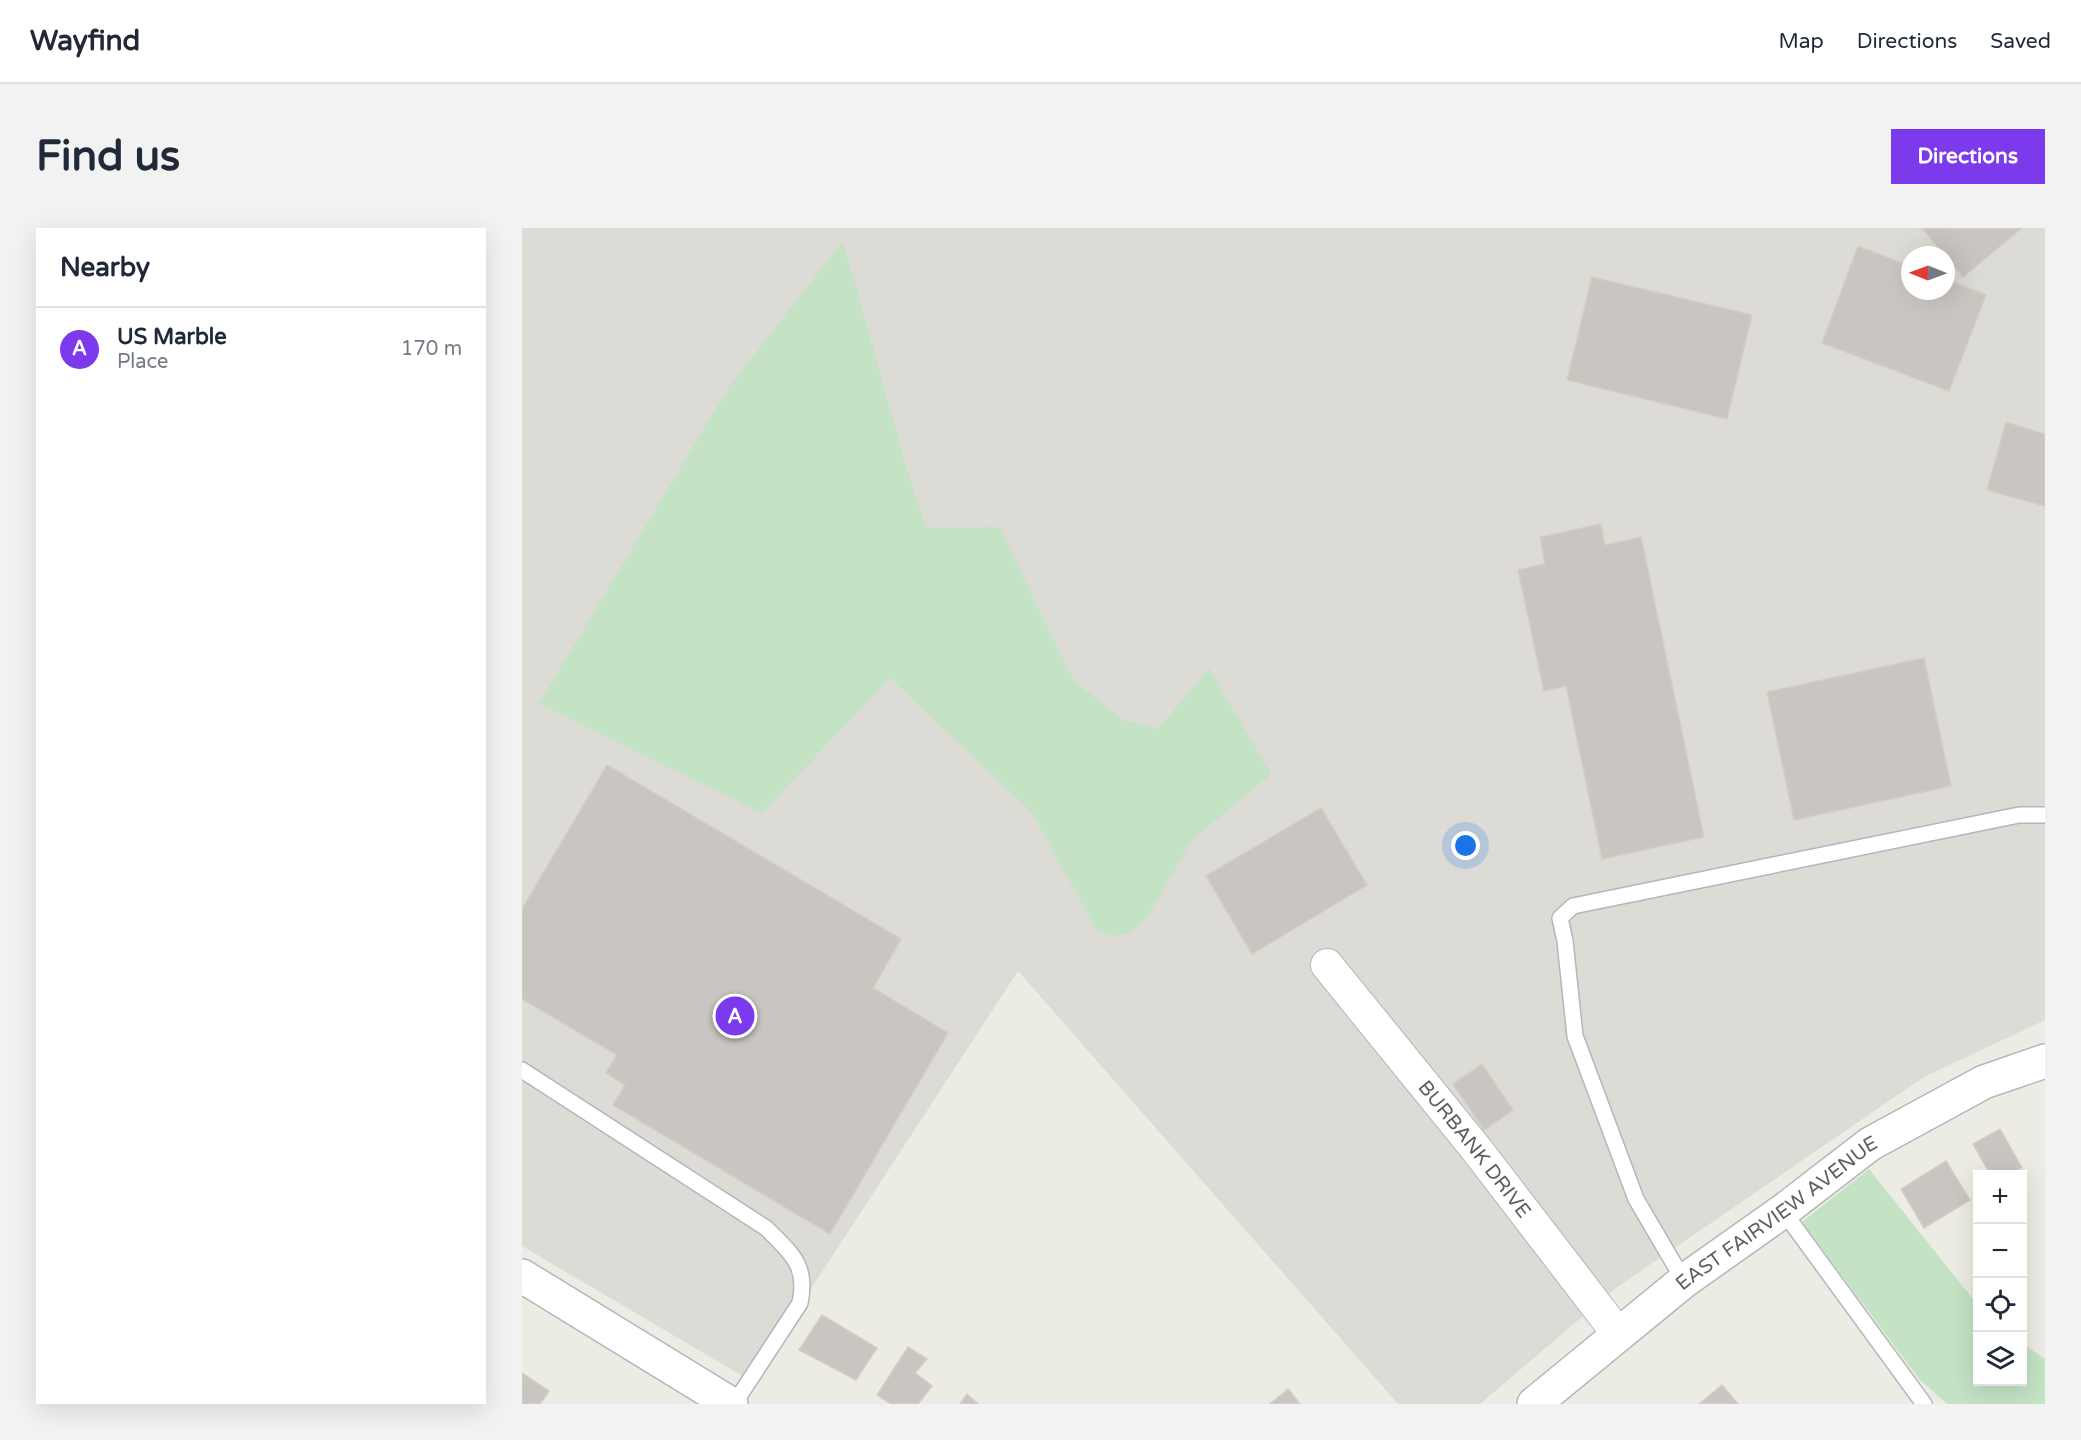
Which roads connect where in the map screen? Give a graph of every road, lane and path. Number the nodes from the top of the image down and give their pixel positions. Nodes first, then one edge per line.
1 (2045, 814) edge
2 (1327, 965) dead end
3 (2045, 1061) edge
4 (522, 1070) edge
5 (1784, 1211) junction
6 (522, 1276) edge
7 (1684, 1281) junction
8 (1619, 1335) junction
9 (732, 1404) edge
10 (1534, 1404) edge
11 (1924, 1404) edge

1 - 7 lane
2 - 8 street, BURBANK DRIVE
3 - 5 street, EAST FAIRVIEW AVENUE
4 - 9 lane
5 - 7 street, EAST FAIRVIEW AVENUE
5 - 11 lane
6 - 9 street
7 - 8 street, EAST FAIRVIEW AVENUE
8 - 10 street, EAST FAIRVIEW AVENUE

